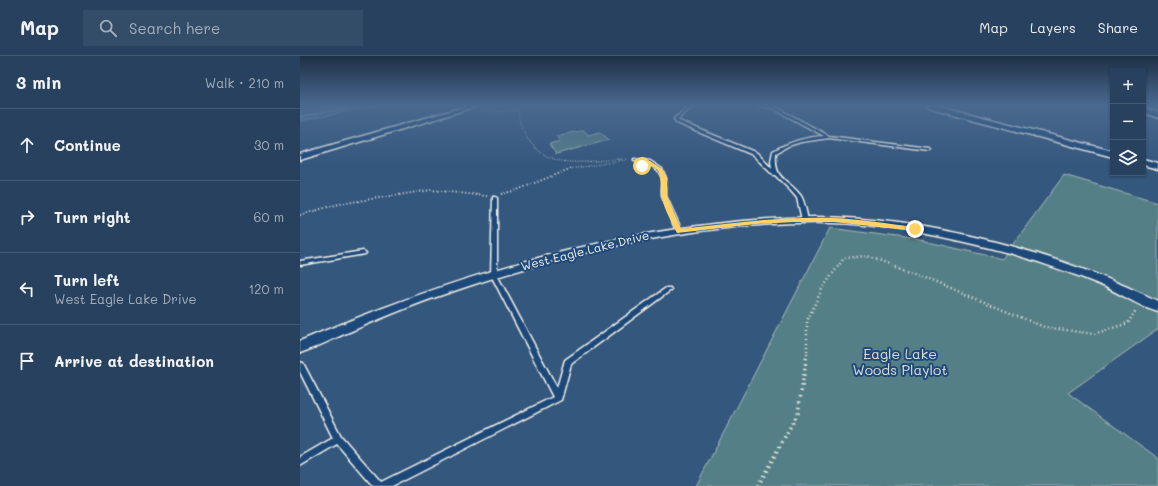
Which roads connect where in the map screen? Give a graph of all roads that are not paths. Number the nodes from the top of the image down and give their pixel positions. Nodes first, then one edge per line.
1 (411, 125) edge
2 (685, 125) edge
3 (807, 125) edge
4 (1005, 125) edge
5 (829, 137) junction
6 (930, 150) dead end
7 (1110, 153) edge
8 (300, 157) edge
9 (636, 160) road end
10 (1146, 163) edge
11 (1158, 166) edge
12 (775, 174) junction
13 (495, 197) road end
14 (805, 220) junction
15 (679, 232) junction
16 (363, 253) dead end
17 (300, 262) edge
18 (494, 274) junction
19 (668, 290) dead end
20 (1158, 307) edge
21 (300, 347) edge
22 (300, 365) edge
23 (558, 398) junction
24 (338, 439) junction
25 (300, 462) edge
26 (379, 486) edge
27 (382, 486) edge

1 - 8 street
2 - 12 lane
3 - 5 lane
4 - 7 street
5 - 6 lane
5 - 12 lane
9 - 15 lane
10 - 11 street
12 - 14 lane
13 - 18 lane
14 - 15 street, West Eagle Lake Drive
14 - 20 street, West Eagle Lake Drive
15 - 18 street, West Eagle Lake Drive
16 - 17 lane
18 - 21 street, West Eagle Lake Drive
18 - 23 lane
19 - 23 lane
22 - 24 lane
23 - 27 lane
24 - 25 lane
24 - 26 lane

